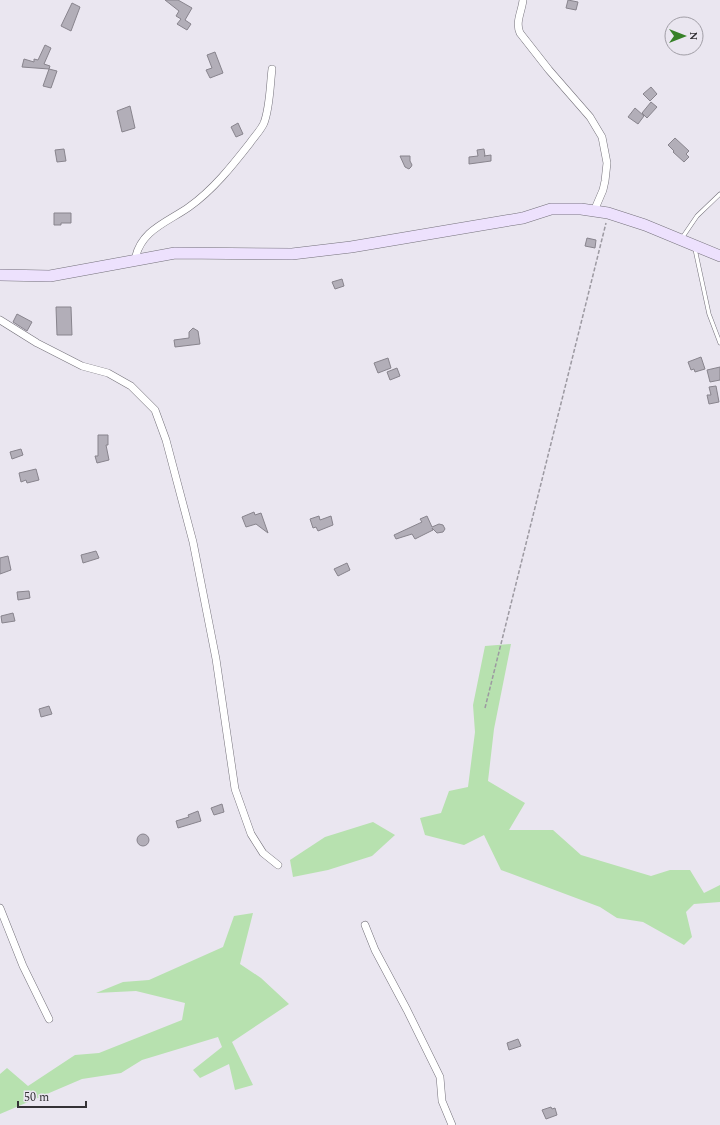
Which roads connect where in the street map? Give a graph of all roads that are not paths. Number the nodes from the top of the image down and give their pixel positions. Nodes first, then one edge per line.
1 (523, 0) edge
2 (272, 69) dead end
3 (720, 194) edge
4 (594, 211) junction
5 (681, 240) junction
6 (694, 246) junction
7 (720, 256) edge
8 (135, 260) junction
9 (0, 275) edge
10 (0, 320) edge
11 (720, 342) edge
12 (278, 865) dead end
13 (0, 908) edge
14 (365, 925) dead end
15 (49, 1019) dead end
16 (452, 1125) edge

1 - 4 street
2 - 8 street
3 - 5 lane
4 - 5 street
4 - 8 street
5 - 6 street
6 - 7 street
6 - 11 lane
8 - 9 street
10 - 12 street
13 - 15 street
14 - 16 street

